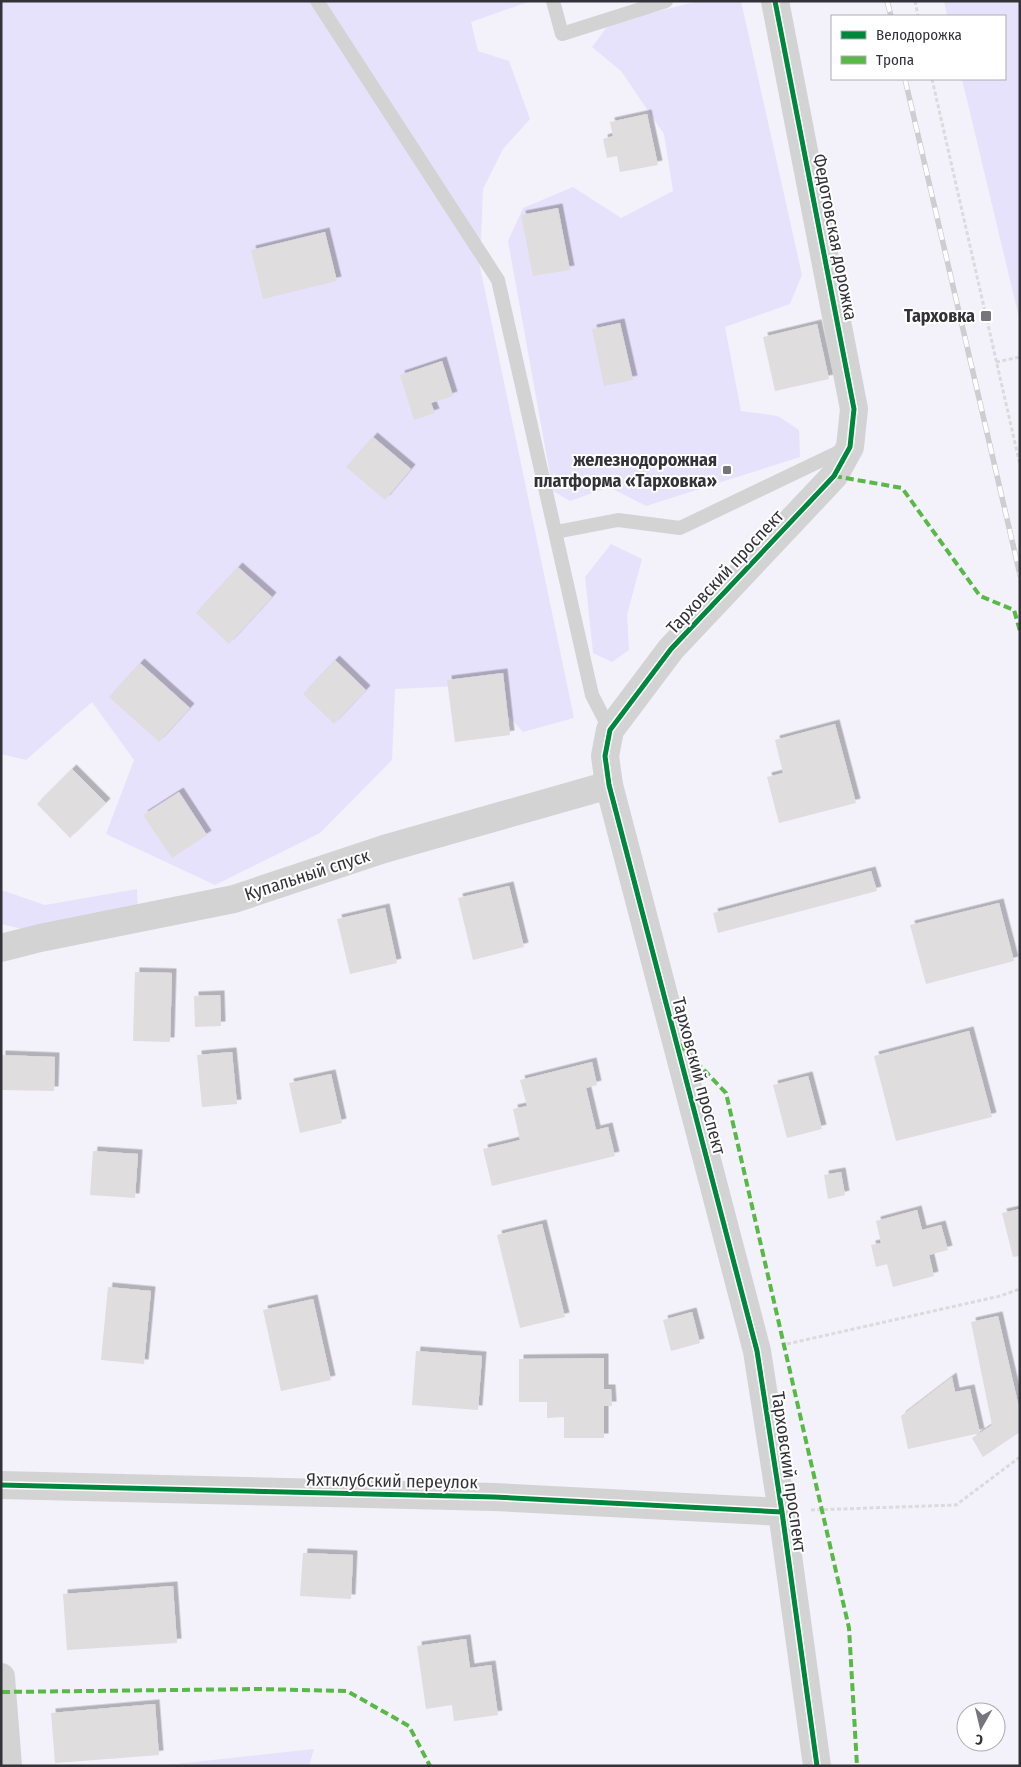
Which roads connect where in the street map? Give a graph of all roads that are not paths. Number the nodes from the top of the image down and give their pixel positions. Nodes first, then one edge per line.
1 (317, 1) edge
2 (553, 1) edge
3 (666, 1) edge
4 (775, 1) edge
5 (850, 447) junction
6 (834, 476) joint
7 (556, 532) junction
8 (610, 730) junction
9 (609, 785) junction
10 (1, 948) edge
11 (1, 1485) edge
12 (782, 1512) junction
13 (1, 1677) edge
14 (8, 1766) edge
15 (816, 1766) edge

1 - 7 lane
2 - 3 lane
4 - 5 street, Федотовская дорожка
5 - 6 street, Федотовская дорожка
5 - 7 lane
6 - 8 street, Тарховский проспект
7 - 8 lane
8 - 9 street, Тарховский проспект
9 - 10 street, Купальный спуск
9 - 12 street, Тарховский проспект
11 - 12 street, Яхтклубский переулок
12 - 15 street, Тарховский проспект
13 - 14 street

